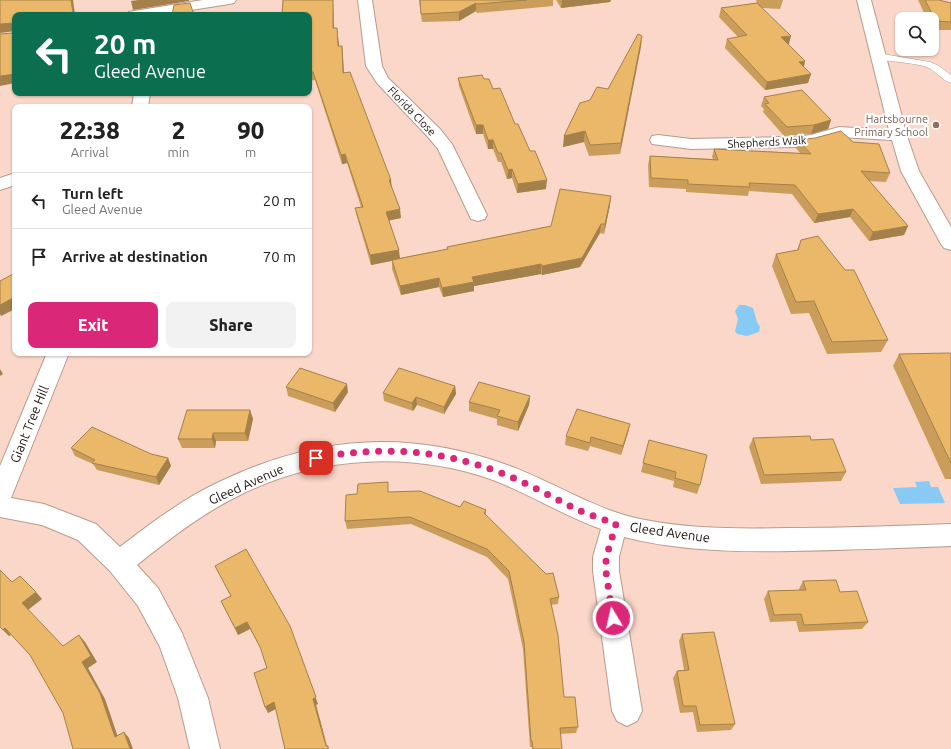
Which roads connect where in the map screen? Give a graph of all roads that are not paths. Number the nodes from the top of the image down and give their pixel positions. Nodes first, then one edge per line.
1 (229, 0) edge
2 (365, 0) edge
3 (864, 0) edge
4 (155, 12) edge
5 (878, 56) junction
6 (951, 80) edge
7 (898, 136) junction
8 (658, 140) dead end
9 (12, 179) edge
10 (0, 185) edge
11 (478, 215) dead end
12 (951, 244) edge
13 (57, 356) edge
14 (0, 495) edge
15 (0, 506) edge
16 (616, 524) junction
17 (951, 535) edge
18 (119, 563) junction
19 (627, 711) dead end
20 (206, 749) edge

1 - 4 street
2 - 11 street, Florida Close
3 - 5 street
5 - 6 lane
5 - 7 street
7 - 8 street, Shepherds Walk
7 - 12 street
9 - 10 street
13 - 14 street, Giant Tree Hill
15 - 18 street
16 - 17 street, Gleed Avenue
16 - 18 street, Gleed Avenue
16 - 19 street
18 - 20 street

